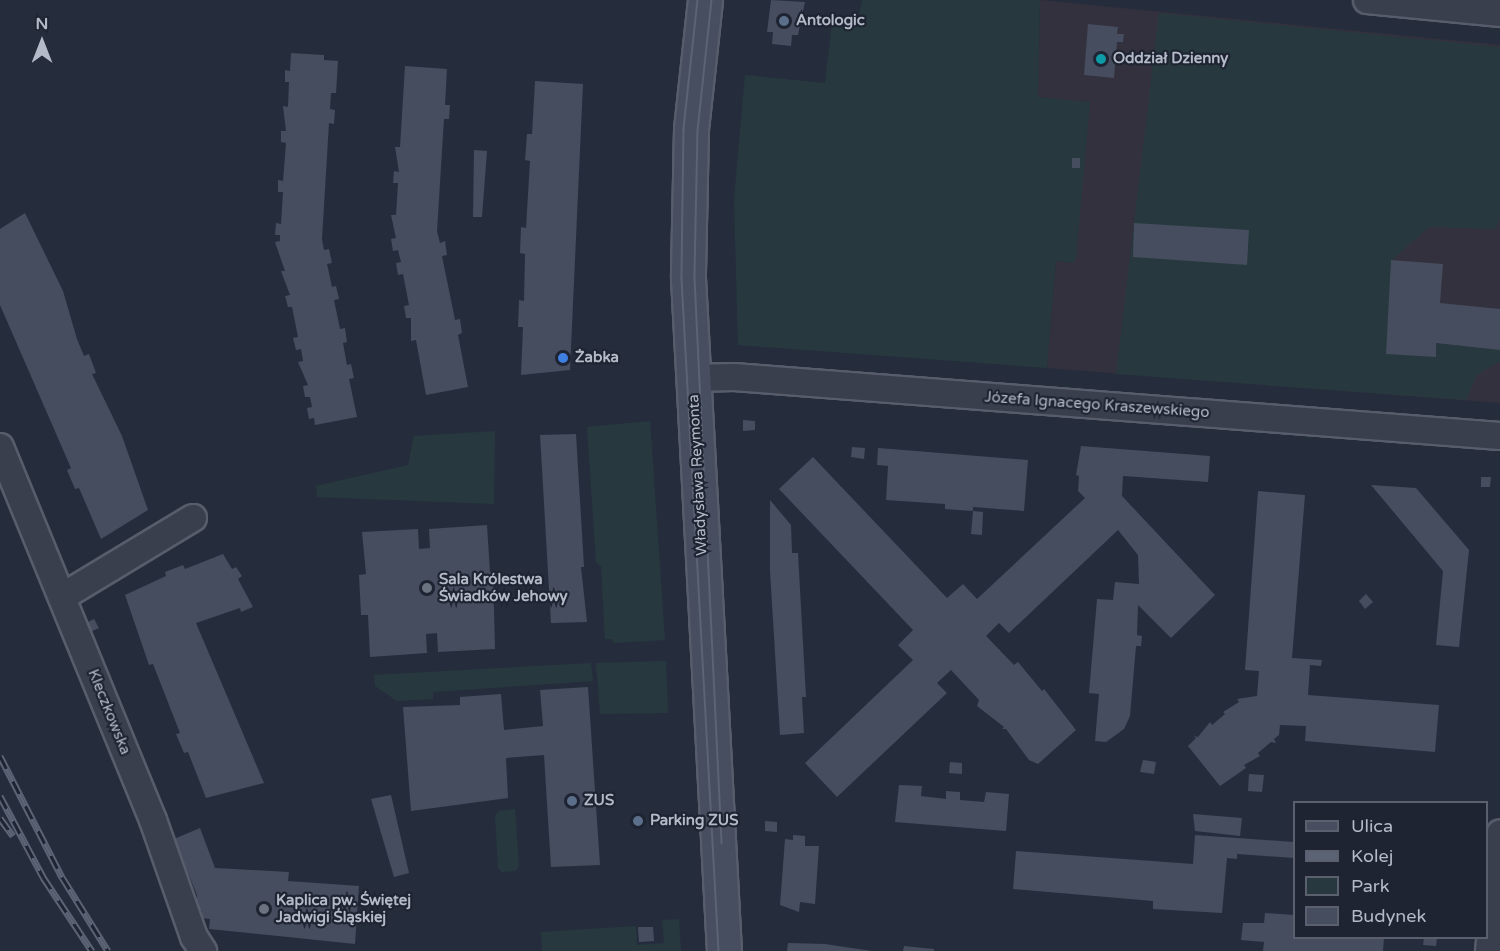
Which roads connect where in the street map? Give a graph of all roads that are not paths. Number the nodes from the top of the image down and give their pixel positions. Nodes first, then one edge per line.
1 (705, 0) edge
2 (1367, 0) edge
3 (1500, 13) edge
4 (693, 378) junction
5 (1500, 436) edge
6 (0, 447) edge
7 (193, 518) dead end
8 (62, 597) junction
9 (1500, 834) edge
10 (203, 951) edge
11 (724, 951) edge
12 (1489, 951) edge

1 - 4 main road, Władysława Reymonta
2 - 3 street
4 - 5 street, Józefa Ignacego Kraszewskiego
4 - 11 main road, Władysława Reymonta
6 - 8 street, Kleczkowska
7 - 8 street
8 - 10 street, Kleczkowska
9 - 12 street

